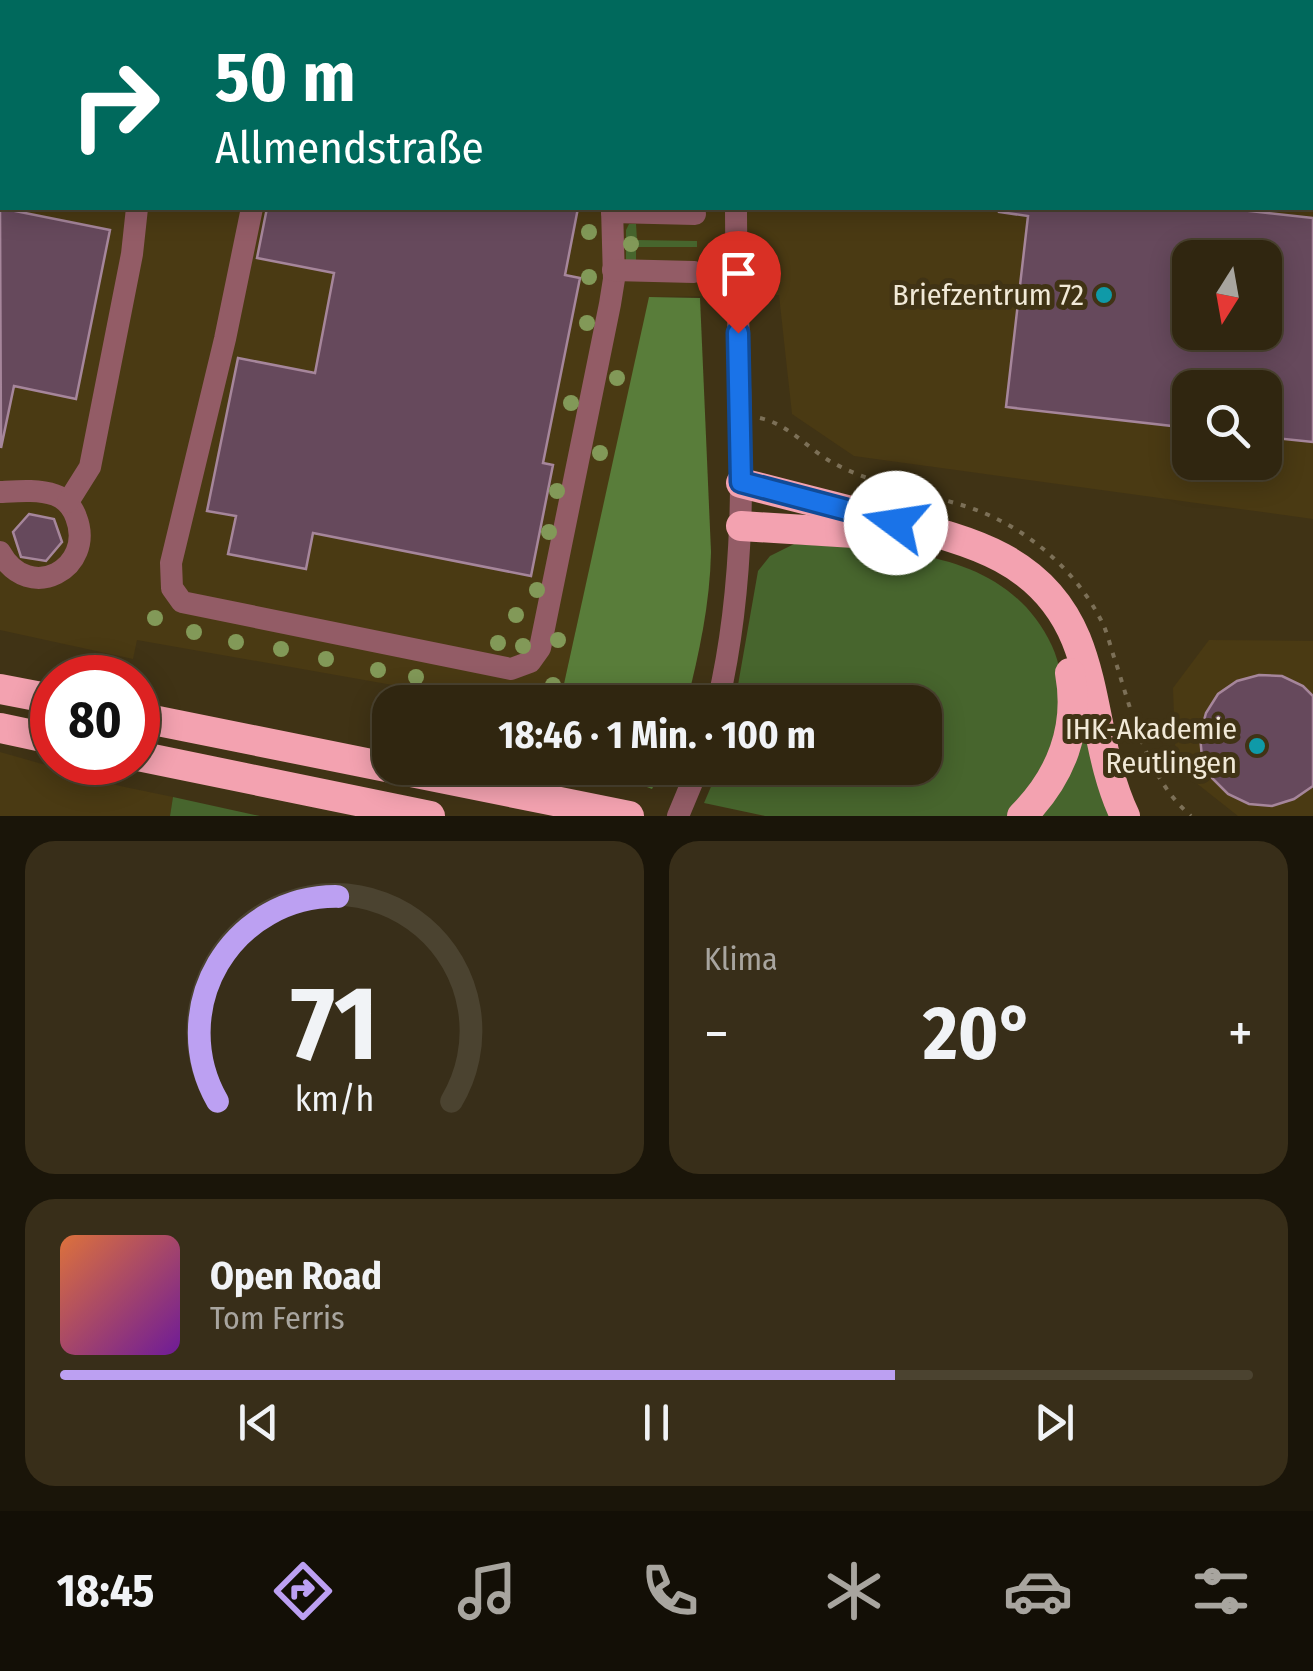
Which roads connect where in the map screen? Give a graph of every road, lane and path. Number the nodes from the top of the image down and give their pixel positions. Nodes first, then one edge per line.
1 (137, 210) edge
2 (252, 210) edge
3 (612, 210) edge
4 (736, 210) edge
5 (694, 214) dead end
6 (614, 270) junction
7 (694, 272) dead end
8 (741, 482) junction
9 (0, 492) edge
10 (68, 502) junction
11 (740, 526) junction
12 (0, 552) edge
13 (721, 685) edge
14 (0, 688) edge
15 (30, 694) edge
16 (160, 720) edge
17 (0, 728) edge
18 (30, 734) edge
19 (160, 761) edge
20 (691, 785) edge
21 (430, 816) edge
22 (630, 816) edge
23 (678, 816) edge
24 (1022, 816) edge
25 (1125, 816) edge

1 - 10 street
2 - 6 street
3 - 5 street
3 - 6 street
4 - 8 street
6 - 7 street
8 - 11 street
8 - 25 highway
9 - 10 street
10 - 12 street
11 - 13 street
11 - 24 highway
14 - 15 highway
16 - 22 highway
17 - 18 highway
19 - 21 highway
20 - 23 street

